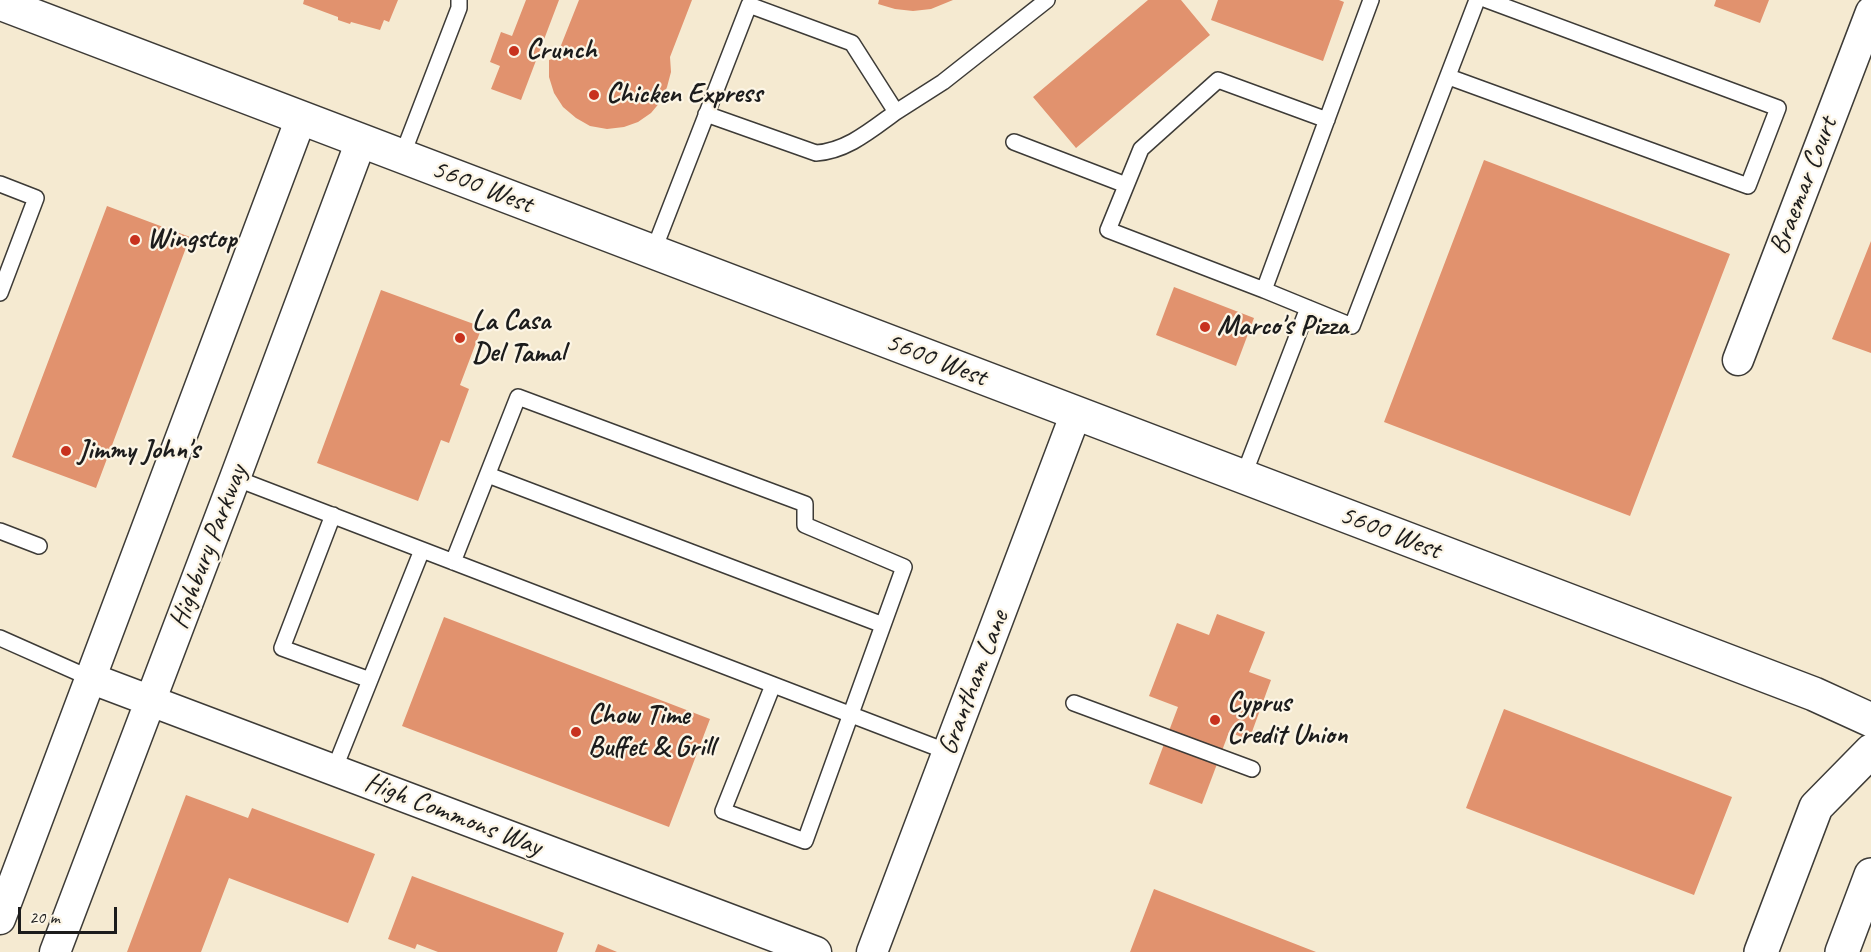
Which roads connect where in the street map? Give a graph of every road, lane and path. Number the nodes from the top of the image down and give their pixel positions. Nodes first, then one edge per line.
1 (459, 0) edge
2 (1047, 0) edge
3 (1371, 0) edge
4 (1477, 0) edge
5 (1486, 0) edge
6 (14, 5) edge
7 (1871, 12) edge
8 (1449, 77) junction
9 (896, 112) junction
10 (706, 114) junction
11 (301, 118) junction
12 (1327, 120) junction
13 (361, 141) junction
14 (1014, 142) dead end
15 (402, 156) junction
16 (0, 183) edge
17 (1126, 185) junction
18 (653, 252) junction
19 (1264, 290) junction
20 (0, 293) edge
21 (1308, 308) junction
22 (1738, 360) dead end
23 (1076, 413) junction
24 (488, 475) junction
25 (1243, 477) junction
26 (235, 478) junction
27 (333, 515) junction
28 (0, 531) edge
29 (39, 546) dead end
30 (422, 549) junction
31 (453, 562) junction
32 (883, 625) junction
33 (0, 638) edge
34 (90, 678) junction
35 (370, 680) junction
36 (773, 685) junction
37 (151, 700) junction
38 (1074, 703) dead end
39 (851, 715) junction
40 (1871, 720) edge
41 (1871, 751) edge
42 (948, 752) junction
43 (1252, 769) dead end
44 (334, 770) junction
45 (1871, 875) edge
46 (0, 919) edge
47 (55, 952) edge
48 (816, 952) edge
49 (872, 952) edge
50 (1761, 952) edge
51 (1842, 952) edge

1 - 15 lane
2 - 9 lane
3 - 12 lane
4 - 8 lane
5 - 8 lane
6 - 11 main road, 5600 West
7 - 22 street, Braemar Court
8 - 21 lane
9 - 10 lane
9 - 10 lane
10 - 18 lane
11 - 13 main road, 5600 West
11 - 34 street
12 - 17 lane
12 - 19 lane
13 - 15 main road, 5600 West
13 - 26 street, Highbury Parkway
14 - 17 lane
15 - 18 main road, 5600 West
16 - 20 lane
17 - 19 lane
18 - 23 main road, 5600 West
19 - 21 lane
21 - 25 lane
23 - 25 main road, 5600 West
23 - 42 street, Grantham Lane
24 - 31 lane
24 - 32 lane
24 - 32 lane
25 - 40 main road, 5600 West
26 - 27 lane
26 - 37 street, Highbury Parkway
27 - 30 lane
27 - 35 lane
28 - 29 lane
30 - 31 lane
30 - 35 lane
31 - 36 lane
32 - 39 lane
33 - 34 lane
34 - 37 street, High Commons Way
34 - 46 street
35 - 44 lane
36 - 39 lane
36 - 39 lane
37 - 44 street, High Commons Way
37 - 47 street, Highbury Parkway
38 - 43 lane
39 - 42 lane
41 - 50 main road
42 - 49 street, Grantham Lane
44 - 48 street, High Commons Way
45 - 51 main road

